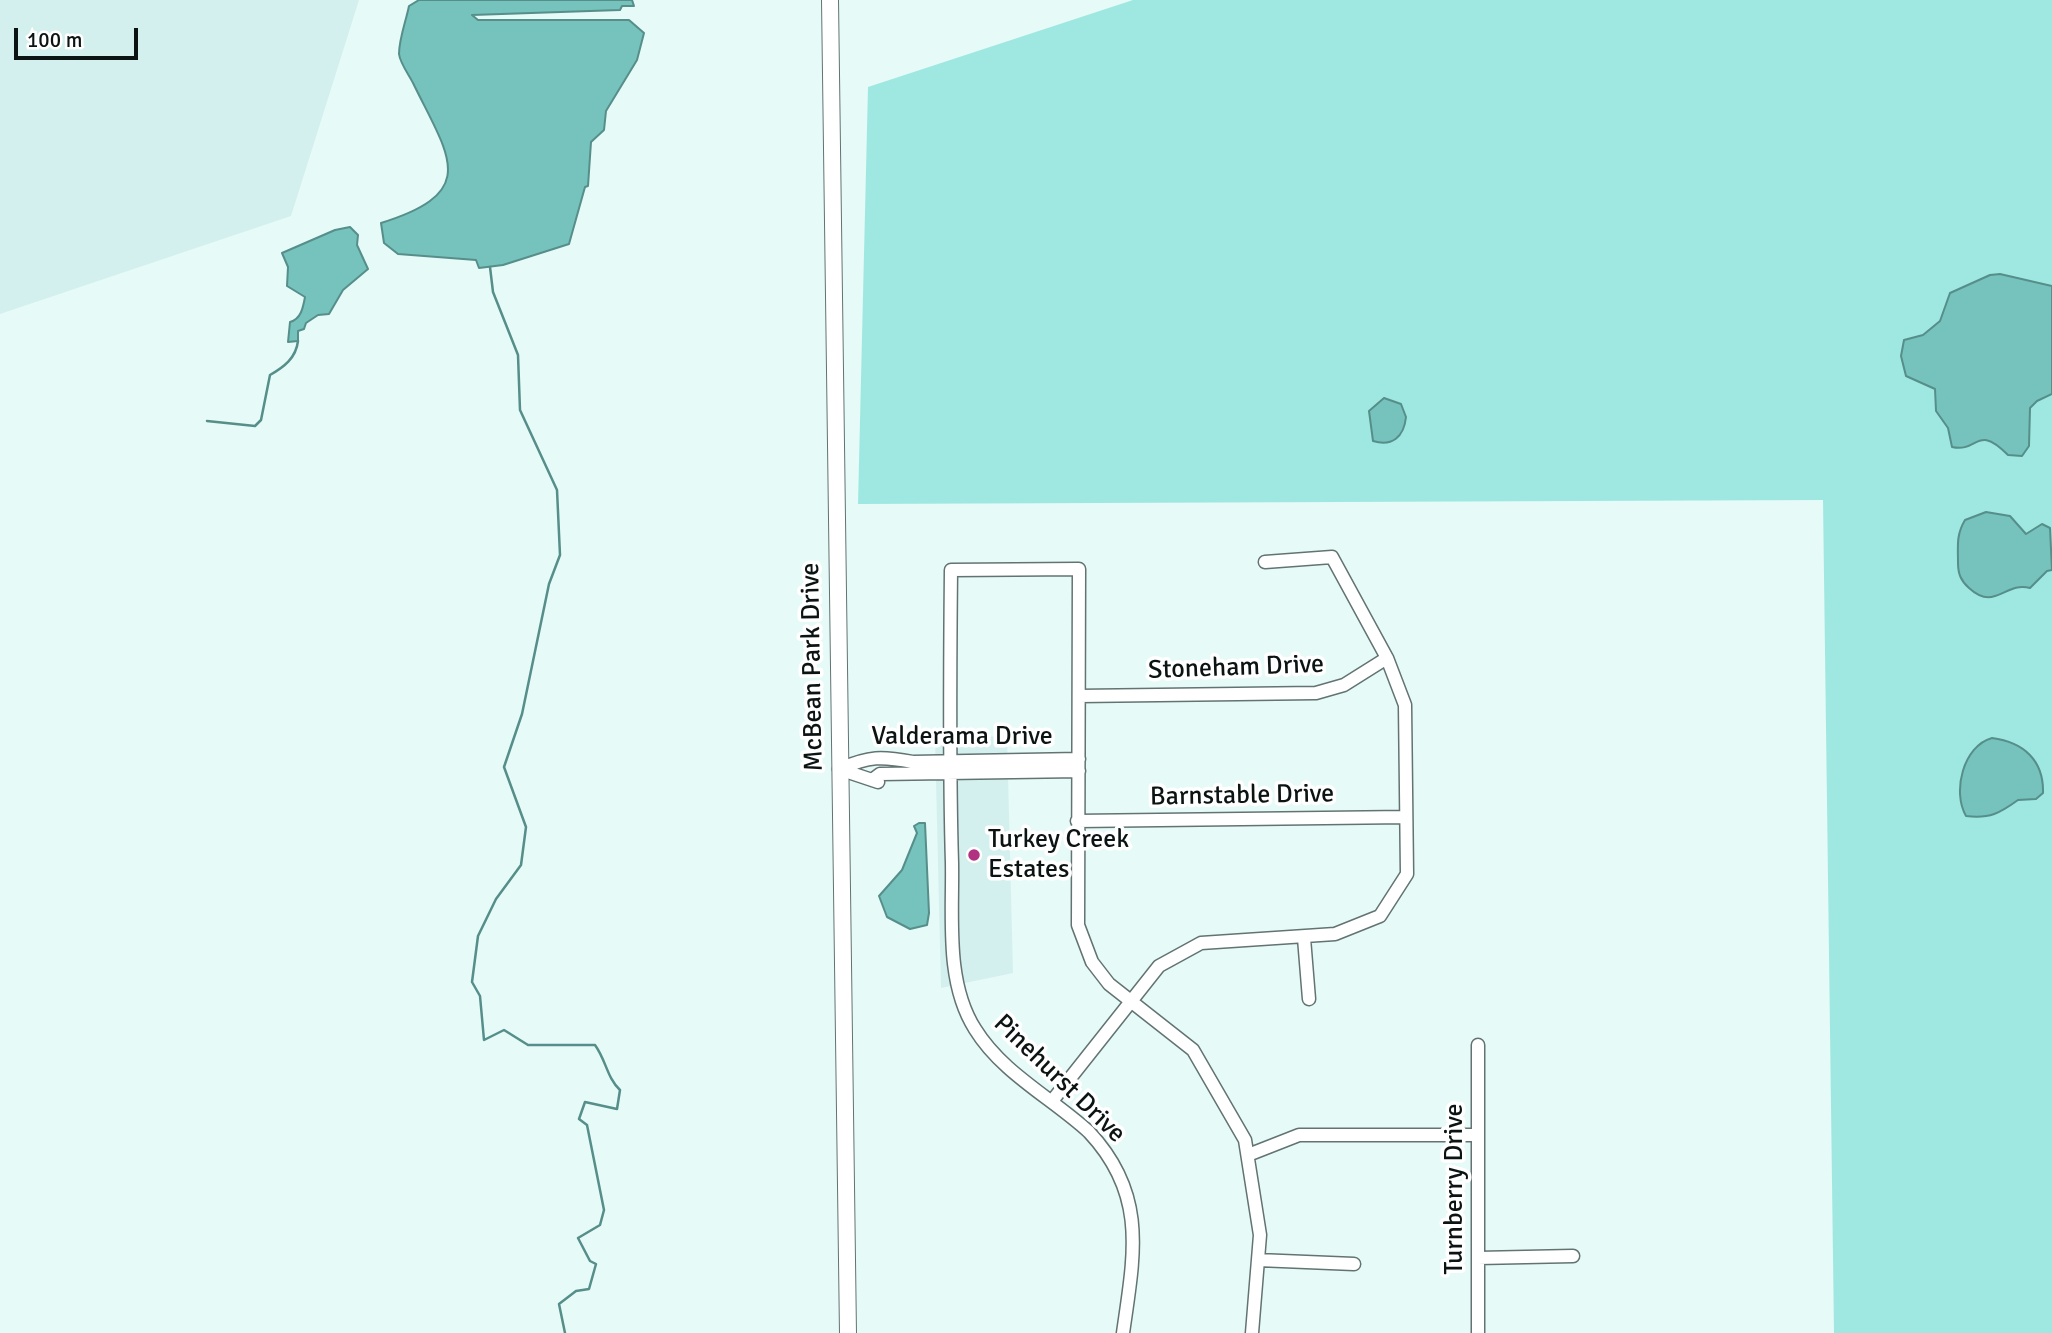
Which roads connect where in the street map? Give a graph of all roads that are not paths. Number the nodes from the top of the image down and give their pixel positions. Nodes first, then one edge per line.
1 (830, 0) edge
2 (1265, 562) dead end
3 (1387, 659) junction
4 (1079, 696) junction
5 (1079, 765) junction
6 (904, 767) junction
7 (949, 767) junction
8 (839, 769) junction
9 (1406, 817) junction
10 (1077, 821) junction
11 (1304, 938) junction
12 (1309, 999) dead end
13 (1130, 1002) junction
14 (1478, 1045) dead end
15 (1052, 1101) junction
16 (1478, 1135) junction
17 (1248, 1155) junction
18 (1573, 1256) dead end
19 (1478, 1258) junction
20 (1258, 1260) junction
21 (1354, 1264) dead end
22 (848, 1333) edge
23 (1123, 1333) edge
24 (1252, 1333) edge
25 (1478, 1333) edge

1 - 8 main road, McBean Park Drive
2 - 3 street
3 - 4 street, Stoneham Drive
3 - 9 street
4 - 5 street
4 - 7 street, Pinehurst Drive
5 - 7 street, Valderama Drive
5 - 10 street
6 - 7 street, Valderama Drive
6 - 8 street, Valderama Drive
6 - 8 street, Valderama Drive
7 - 15 street, Pinehurst Drive
8 - 22 main road, McBean Park Drive
9 - 10 street, Barnstable Drive
9 - 11 street
10 - 13 street
11 - 12 street
11 - 13 street
13 - 15 street
13 - 17 street
14 - 16 street, Turnberry Drive
15 - 23 street, Pinehurst Drive
16 - 17 street
16 - 19 street, Turnberry Drive
17 - 20 street
18 - 19 street
19 - 25 street, Turnberry Drive
20 - 21 street
20 - 24 street

